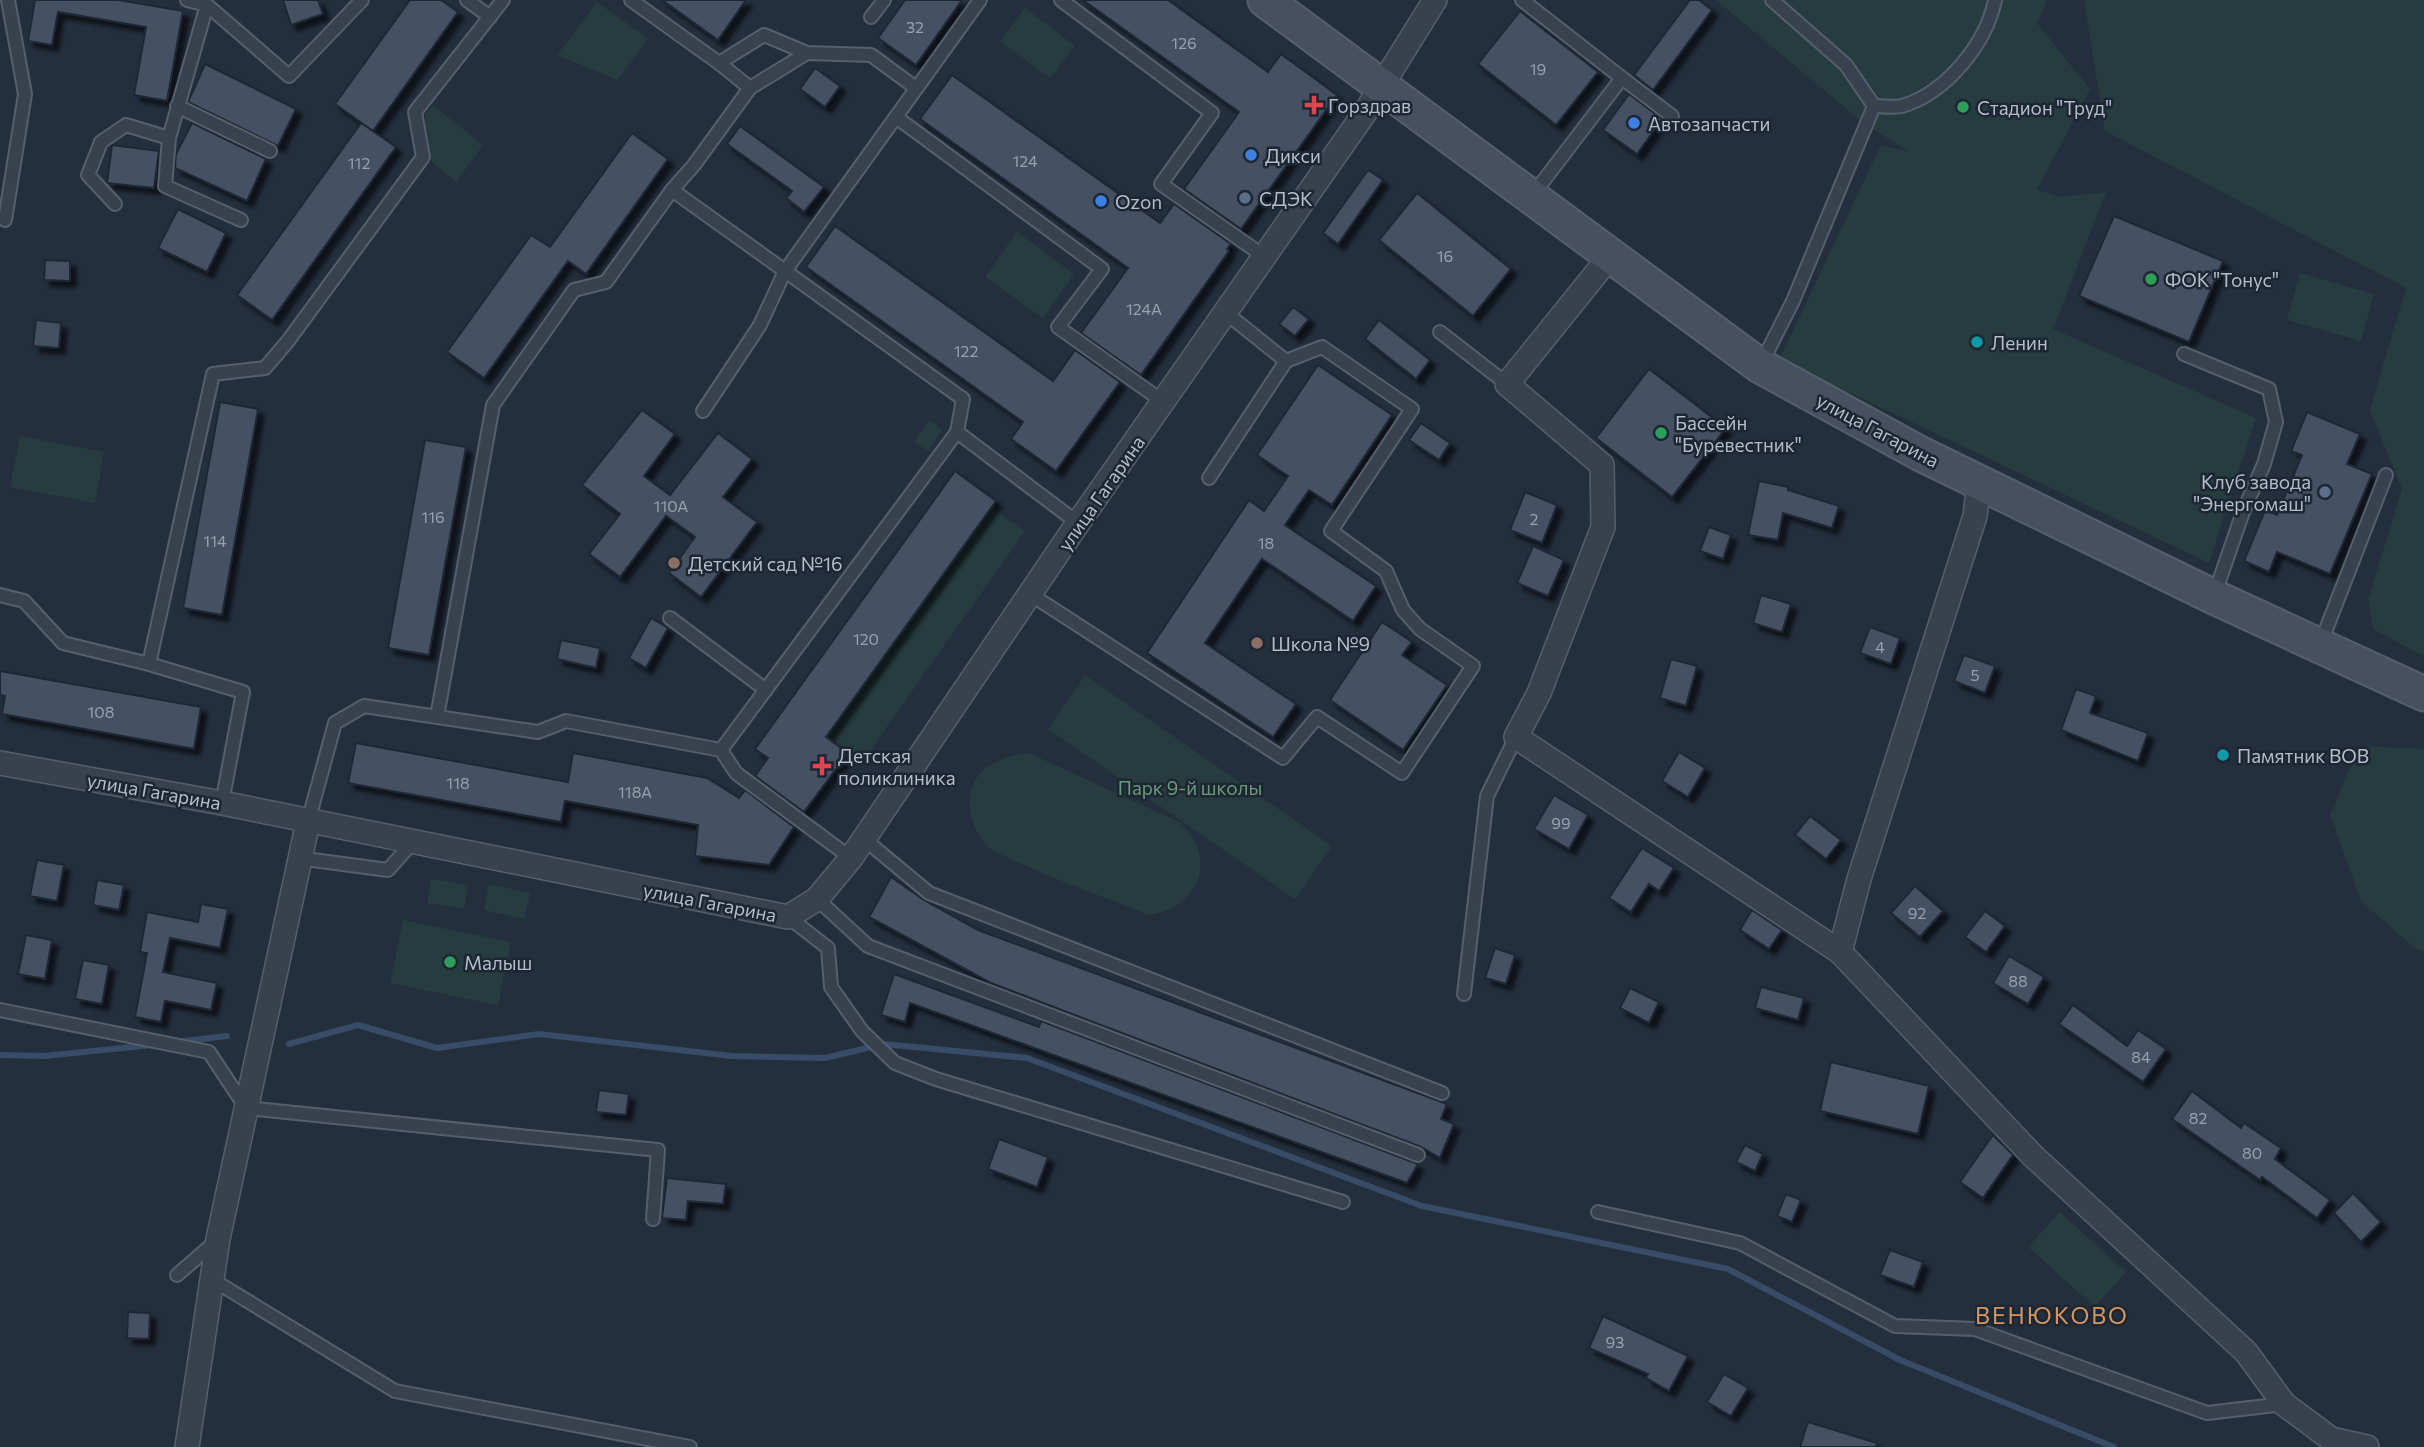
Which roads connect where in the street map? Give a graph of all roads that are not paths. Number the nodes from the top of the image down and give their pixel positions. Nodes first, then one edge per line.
1 (8, 0) edge
2 (187, 0) edge
3 (362, 0) edge
4 (467, 0) edge
5 (503, 0) edge
6 (631, 0) edge
7 (884, 0) edge
8 (980, 0) edge
9 (1061, 0) edge
10 (1265, 0) edge
11 (1435, 0) edge
12 (1522, 0) edge
13 (1772, 0) edge
14 (1995, 0) edge
15 (207, 5) junction
16 (490, 17) junction
17 (871, 17) dead end
18 (807, 52) junction
19 (719, 64) junction
20 (1622, 78) junction
21 (1379, 87) junction
22 (750, 88) junction
23 (916, 88) junction
24 (177, 106) junction
25 (1874, 106) junction
26 (1672, 116) dead end
27 (896, 117) junction
28 (169, 138) junction
29 (270, 151) dead end
30 (672, 190) junction
31 (1531, 197) junction
32 (115, 204) dead end
33 (5, 220) dead end
34 (241, 220) dead end
35 (1611, 254) junction
36 (1265, 257) junction
37 (785, 271) junction
38 (1226, 313) junction
39 (1440, 332) dead end
40 (2184, 354) dead end
41 (1286, 361) junction
42 (1760, 366) junction
43 (1507, 384) junction
44 (1165, 404) junction
45 (703, 411) dead end
46 (957, 432) junction
47 (2386, 475) dead end
48 (1209, 478) dead end
49 (1979, 482) junction
50 (1079, 523) junction
51 (1030, 594) junction
52 (0, 595) edge
53 (2214, 597) junction
54 (670, 618) dead end
55 (2320, 646) junction
56 (149, 664) junction
57 (766, 690) junction
58 (2424, 694) edge
59 (437, 716) junction
60 (1516, 737) junction
61 (721, 750) junction
62 (0, 763) edge
63 (222, 803) junction
64 (308, 822) junction
65 (412, 843) junction
66 (858, 848) junction
67 (298, 858) junction
68 (817, 899) junction
69 (788, 917) junction
70 (1840, 952) junction
71 (1464, 994) dead end
72 (0, 1010) edge
73 (1442, 1093) dead end
74 (246, 1108) junction
75 (1418, 1155) dead end
76 (1343, 1202) dead end
77 (1598, 1212) dead end
78 (653, 1219) dead end
79 (218, 1239) junction
80 (177, 1275) dead end
81 (213, 1280) junction
82 (2284, 1404) junction
83 (187, 1447) edge
84 (691, 1447) edge
85 (2367, 1447) edge

1 - 33 lane
2 - 15 lane
3 - 15 lane
4 - 16 lane
5 - 16 lane
6 - 19 lane
7 - 17 lane
8 - 23 lane
9 - 36 lane
10 - 21 main road, улица Гагарина
11 - 21 street
12 - 20 lane
13 - 25 lane
14 - 25 lane
15 - 24 lane
16 - 56 lane
18 - 19 lane
18 - 22 lane
18 - 23 lane
19 - 22 lane
20 - 26 lane
20 - 31 lane
21 - 31 main road, улица Гагарина
21 - 36 street, улица Гагарина
22 - 30 lane
23 - 27 lane
24 - 28 lane
24 - 29 lane
25 - 42 lane
27 - 37 lane
27 - 44 lane
28 - 32 lane
28 - 34 lane
30 - 37 lane
30 - 59 lane
31 - 35 main road, улица Гагарина
35 - 42 main road, улица Гагарина
35 - 43 street
36 - 38 street, улица Гагарина
37 - 45 lane
37 - 46 lane
38 - 41 lane
38 - 44 street, улица Гагарина
39 - 43 lane
40 - 53 lane
41 - 48 lane
41 - 51 lane
42 - 49 main road, улица Гагарина
43 - 60 street
44 - 50 street, улица Гагарина
46 - 50 lane
46 - 57 lane
47 - 55 lane
49 - 53 main road, улица Гагарина
49 - 70 street
50 - 51 street, улица Гагарина
51 - 66 street, улица Гагарина
52 - 56 lane
53 - 55 main road, улица Гагарина
54 - 57 lane
55 - 58 main road, улица Гагарина
56 - 63 lane
57 - 61 lane
59 - 61 lane
59 - 64 lane
60 - 70 street
60 - 71 lane
61 - 66 lane
62 - 63 street, улица Гагарина
63 - 64 street, улица Гагарина
64 - 65 street, улица Гагарина
64 - 67 street
65 - 67 lane
65 - 69 street, улица Гагарина
66 - 68 street, улица Гагарина
66 - 73 lane
67 - 74 street
68 - 69 street, улица Гагарина
68 - 75 lane
69 - 76 lane
70 - 82 street
72 - 74 lane
74 - 78 lane
74 - 79 street
77 - 82 lane
79 - 80 lane
79 - 81 street
81 - 83 street
81 - 84 lane
82 - 85 street

